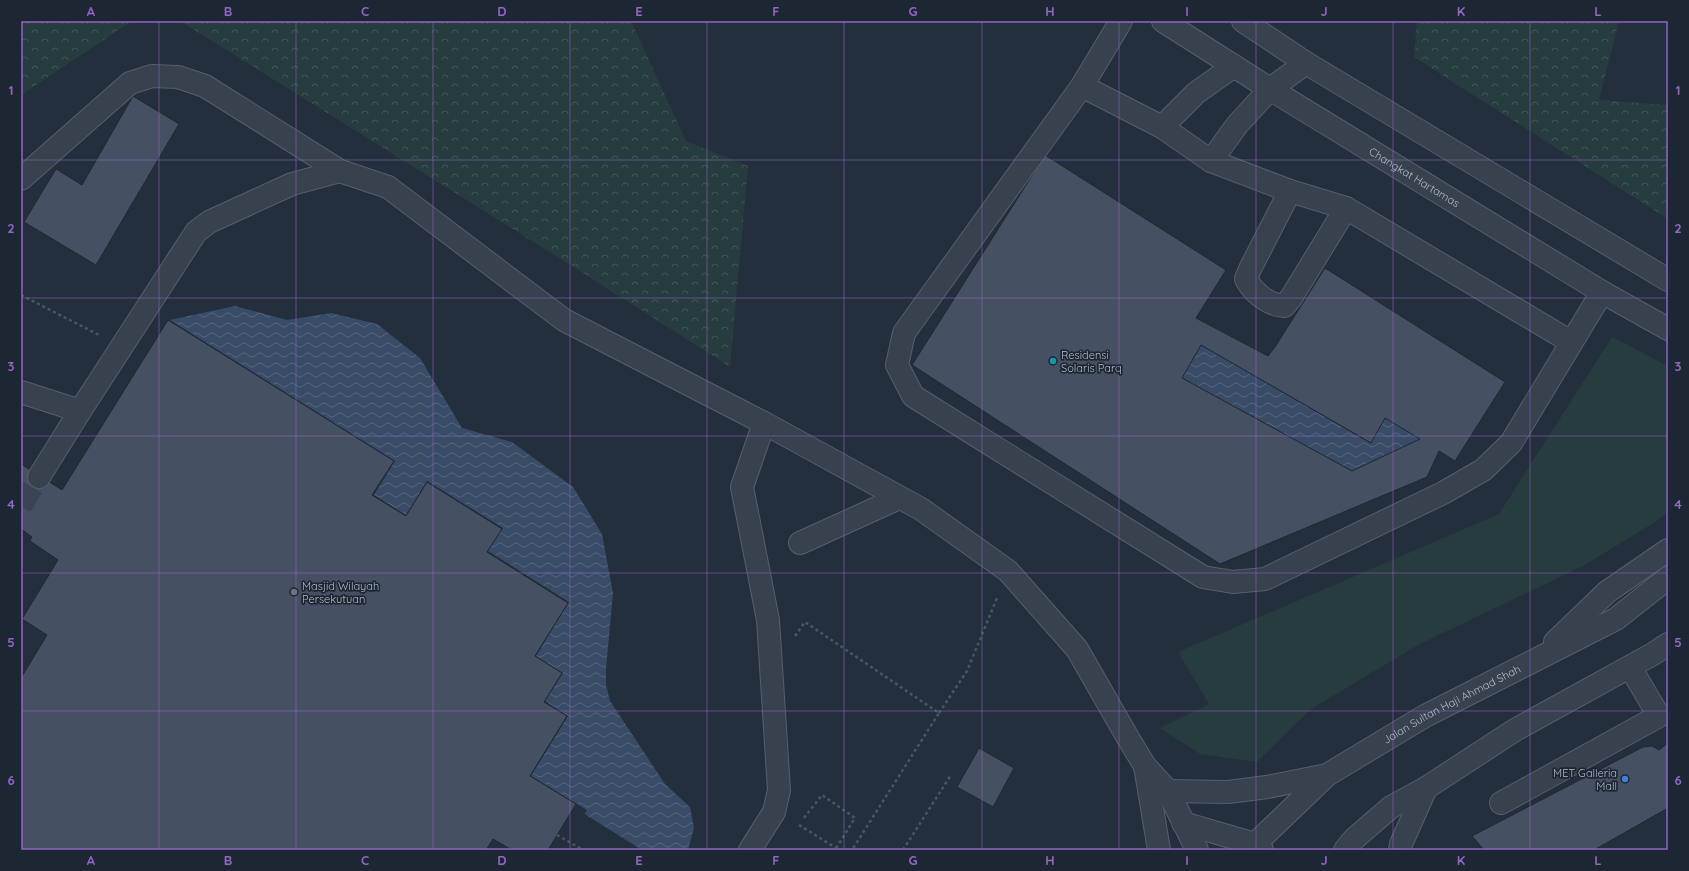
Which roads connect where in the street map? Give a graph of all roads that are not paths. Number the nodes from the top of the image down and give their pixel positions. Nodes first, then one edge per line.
1 (1121, 21) edge
2 (1163, 21) edge
3 (1243, 21) edge
4 (1306, 63) junction
5 (1234, 66) junction
6 (1082, 86) junction
7 (1270, 89) junction
8 (1162, 127) junction
9 (1211, 161) junction
10 (340, 172) junction
11 (21, 179) edge
12 (1290, 191) junction
13 (1346, 208) junction
14 (1668, 280) edge
15 (1602, 292) junction
16 (1668, 329) edge
17 (1571, 342) junction
18 (21, 392) edge
19 (80, 411) junction
20 (764, 423) junction
21 (39, 476) tunnel mouth
22 (899, 498) junction
23 (800, 543) dead end
24 (1668, 550) edge
25 (1668, 578) edge
26 (1668, 644) edge
27 (1538, 658) junction
28 (1630, 667) junction
29 (1665, 718) edge
30 (1145, 766) junction
31 (1327, 775) junction
32 (1426, 788) junction
33 (1168, 791) junction
34 (1501, 803) dead end
35 (1183, 824) junction
36 (1256, 848) edge
37 (750, 850) edge
38 (1159, 850) edge
39 (1197, 850) edge
40 (1345, 850) edge
41 (1400, 850) edge

1 - 6 street
2 - 5 street, Changkat Hartamas
3 - 4 street
4 - 7 street
4 - 14 street
5 - 7 street, Changkat Hartamas
5 - 8 street
6 - 8 street
6 - 17 street
7 - 9 street
7 - 15 street, Changkat Hartamas
8 - 9 street
9 - 12 street
10 - 11 street
10 - 19 street
10 - 20 street
12 - 13 street
12 - 13 street
13 - 17 street
15 - 16 street, Changkat Hartamas
15 - 17 street
18 - 19 street
19 - 21 street
20 - 22 street
20 - 37 street
22 - 23 street
22 - 30 street
24 - 27 street
25 - 27 street, Jalan Sultan Haji Ahmad Shah
26 - 28 street
27 - 31 street, Jalan Sultan Haji Ahmad Shah
28 - 29 street
28 - 32 street
29 - 34 street
30 - 33 street
30 - 38 street
31 - 33 street
31 - 36 street, Jalan Sultan Haji Ahmad Shah
32 - 40 street
32 - 41 street
33 - 35 street
35 - 36 street
35 - 39 street

